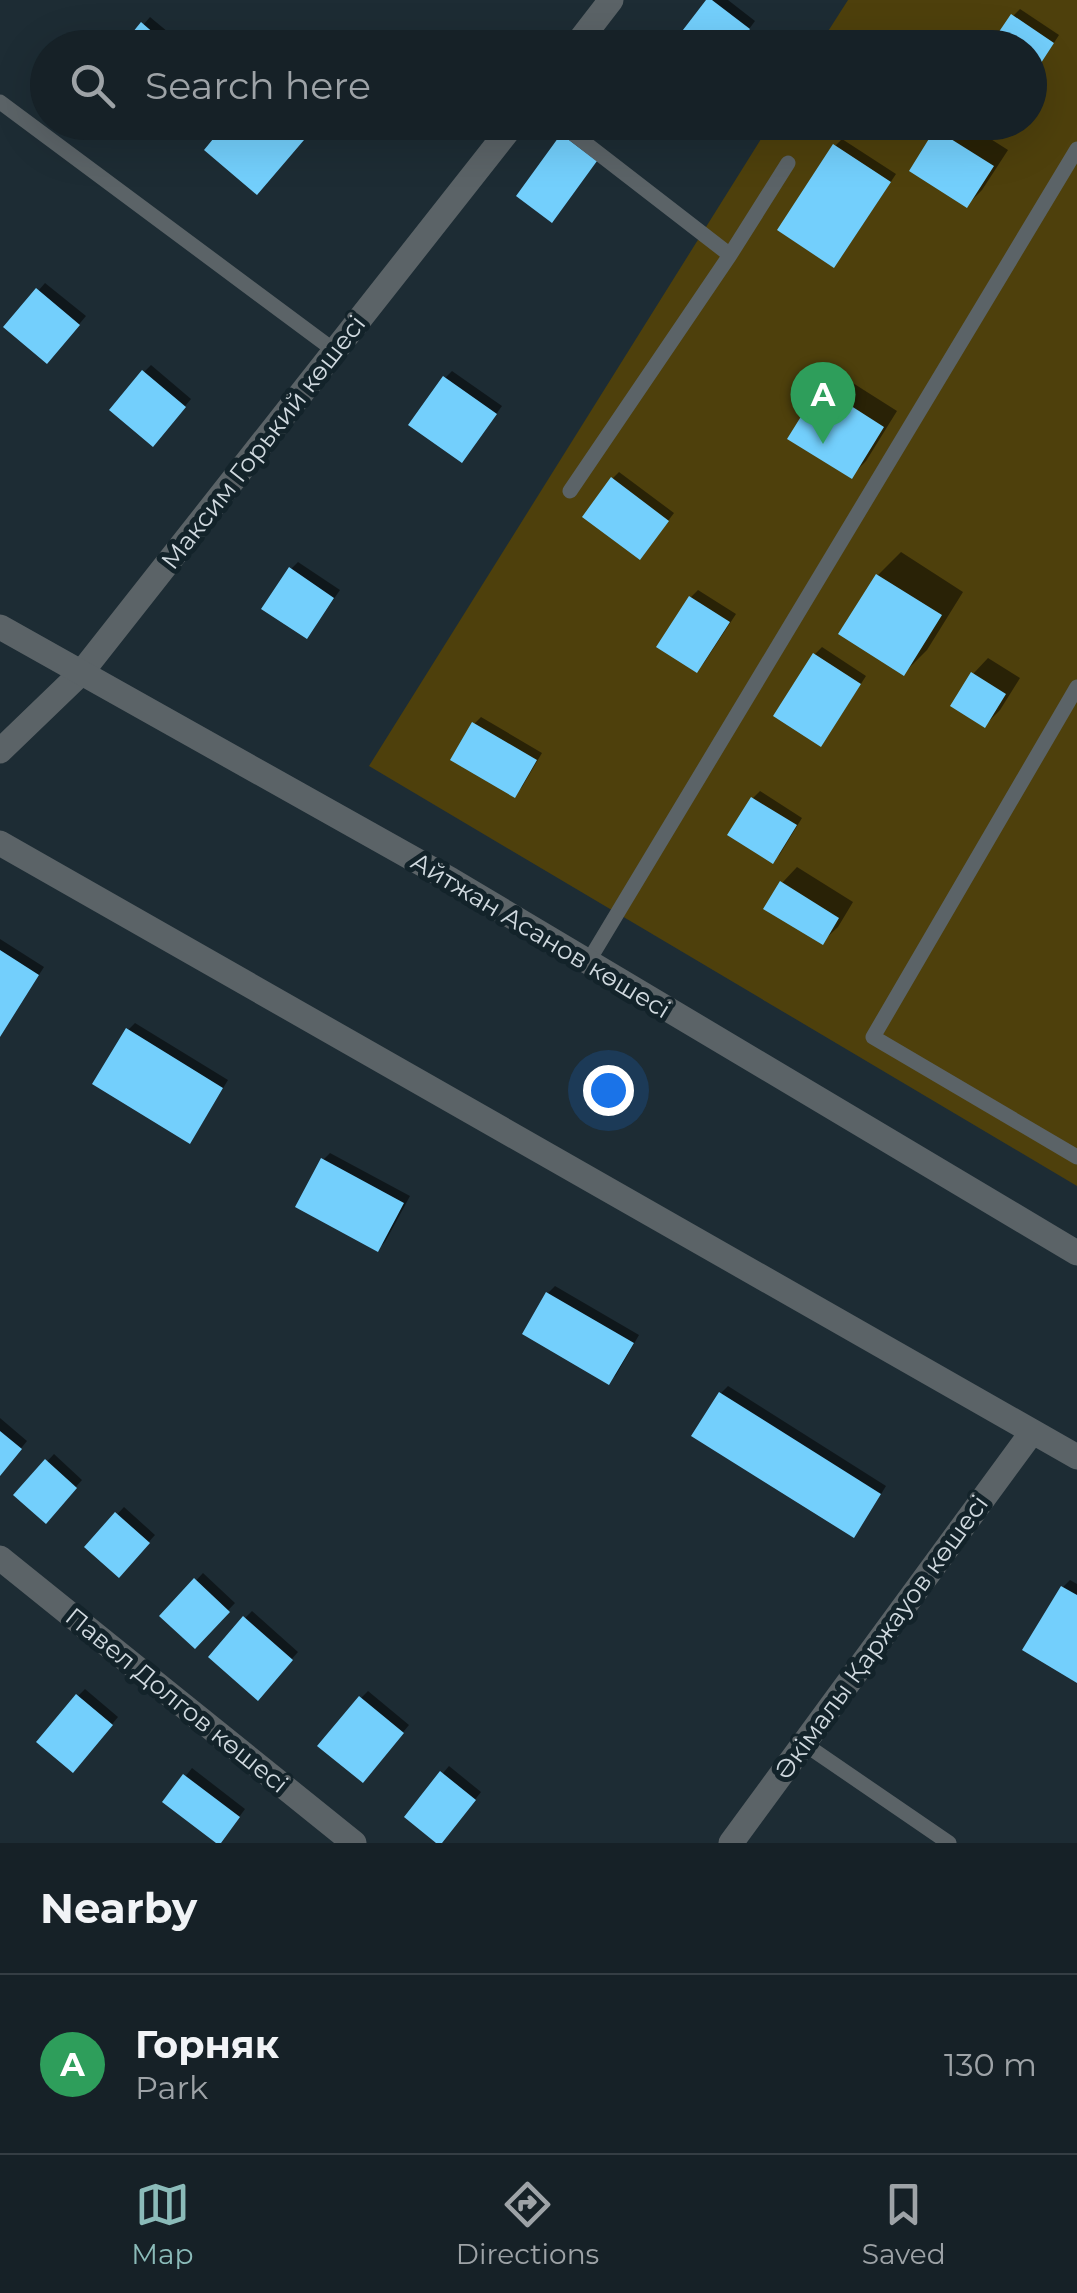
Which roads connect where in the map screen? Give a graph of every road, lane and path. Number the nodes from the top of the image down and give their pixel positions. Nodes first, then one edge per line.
1 (611, 0) edge
2 (588, 30) edge
3 (0, 102) edge
4 (30, 124) edge
5 (51, 140) edge
6 (500, 140) edge
7 (581, 140) edge
8 (1077, 149) edge
9 (788, 163) dead end
10 (730, 255) junction
11 (335, 351) junction
12 (570, 492) dead end
13 (0, 627) edge
14 (80, 673) junction
15 (1077, 687) edge
16 (0, 751) edge
17 (0, 843) edge
18 (588, 962) junction
19 (1077, 1157) edge
20 (1077, 1253) edge
21 (1032, 1432) junction
22 (1077, 1457) edge
23 (0, 1558) edge
24 (803, 1743) junction
25 (354, 1843) edge
26 (731, 1843) edge
27 (949, 1843) edge

1 - 2 street
3 - 4 lane
5 - 11 lane
6 - 11 street, Максим Горький көшесі
7 - 10 lane
8 - 18 lane
9 - 10 lane
10 - 12 lane
11 - 14 street, Максим Горький көшесі
13 - 14 street, Айтжан Асанов көшесі
14 - 16 street, Максим Горький көшесі
14 - 18 street, Айтжан Асанов көшесі
15 - 19 lane
17 - 21 street
18 - 20 street, Айтжан Асанов көшесі
21 - 22 street
21 - 24 street, Әкімалы Қаржауов көшесі
23 - 25 street, Павел Долгов көшесі
24 - 26 street, Әкімалы Қаржауов көшесі
24 - 27 lane

